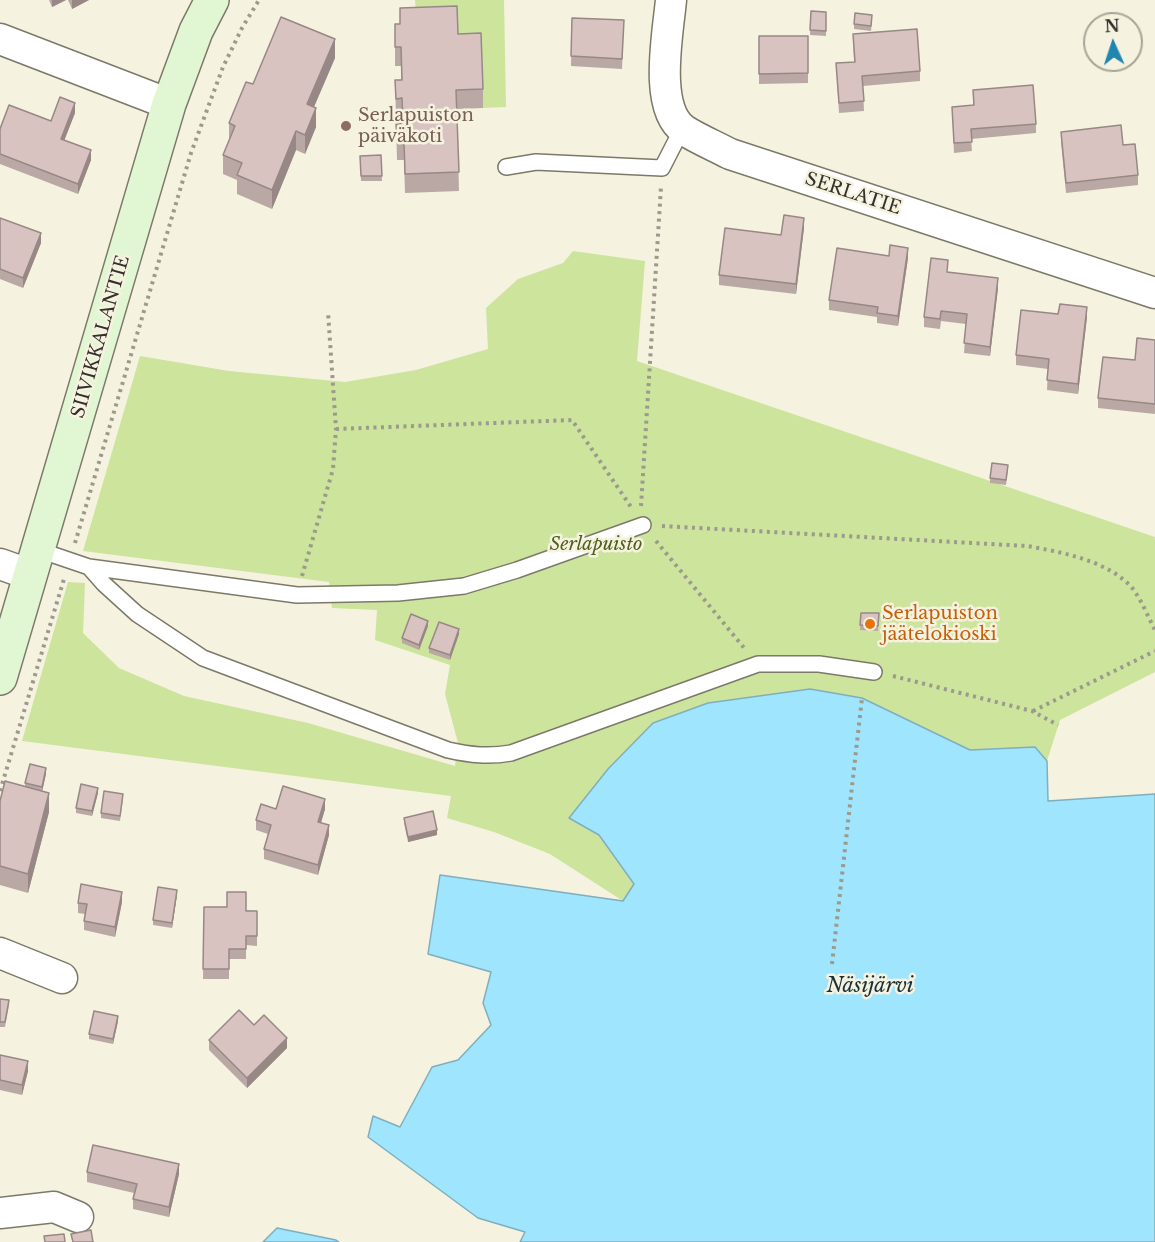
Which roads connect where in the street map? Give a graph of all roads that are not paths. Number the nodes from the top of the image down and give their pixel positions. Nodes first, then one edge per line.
1 (212, 0) edge
2 (670, 0) edge
3 (0, 39) edge
4 (169, 104) junction
5 (682, 129) junction
6 (506, 167) dead end
7 (1155, 293) edge
8 (643, 525) road end
9 (35, 562) junction
10 (0, 564) edge
11 (89, 567) junction
12 (874, 672) road end
13 (0, 678) edge
14 (0, 953) edge
15 (62, 978) dead end
16 (0, 1213) edge
17 (78, 1218) dead end

1 - 4 main road, SIIVIKKALANTIE
2 - 5 street
3 - 4 street
4 - 9 main road, SIIVIKKALANTIE
5 - 6 lane
5 - 7 street, SERLATIE
8 - 11 lane
9 - 10 street
9 - 11 lane
9 - 13 main road, SIIVIKKALANTIE
11 - 12 lane
14 - 15 street
16 - 17 street

